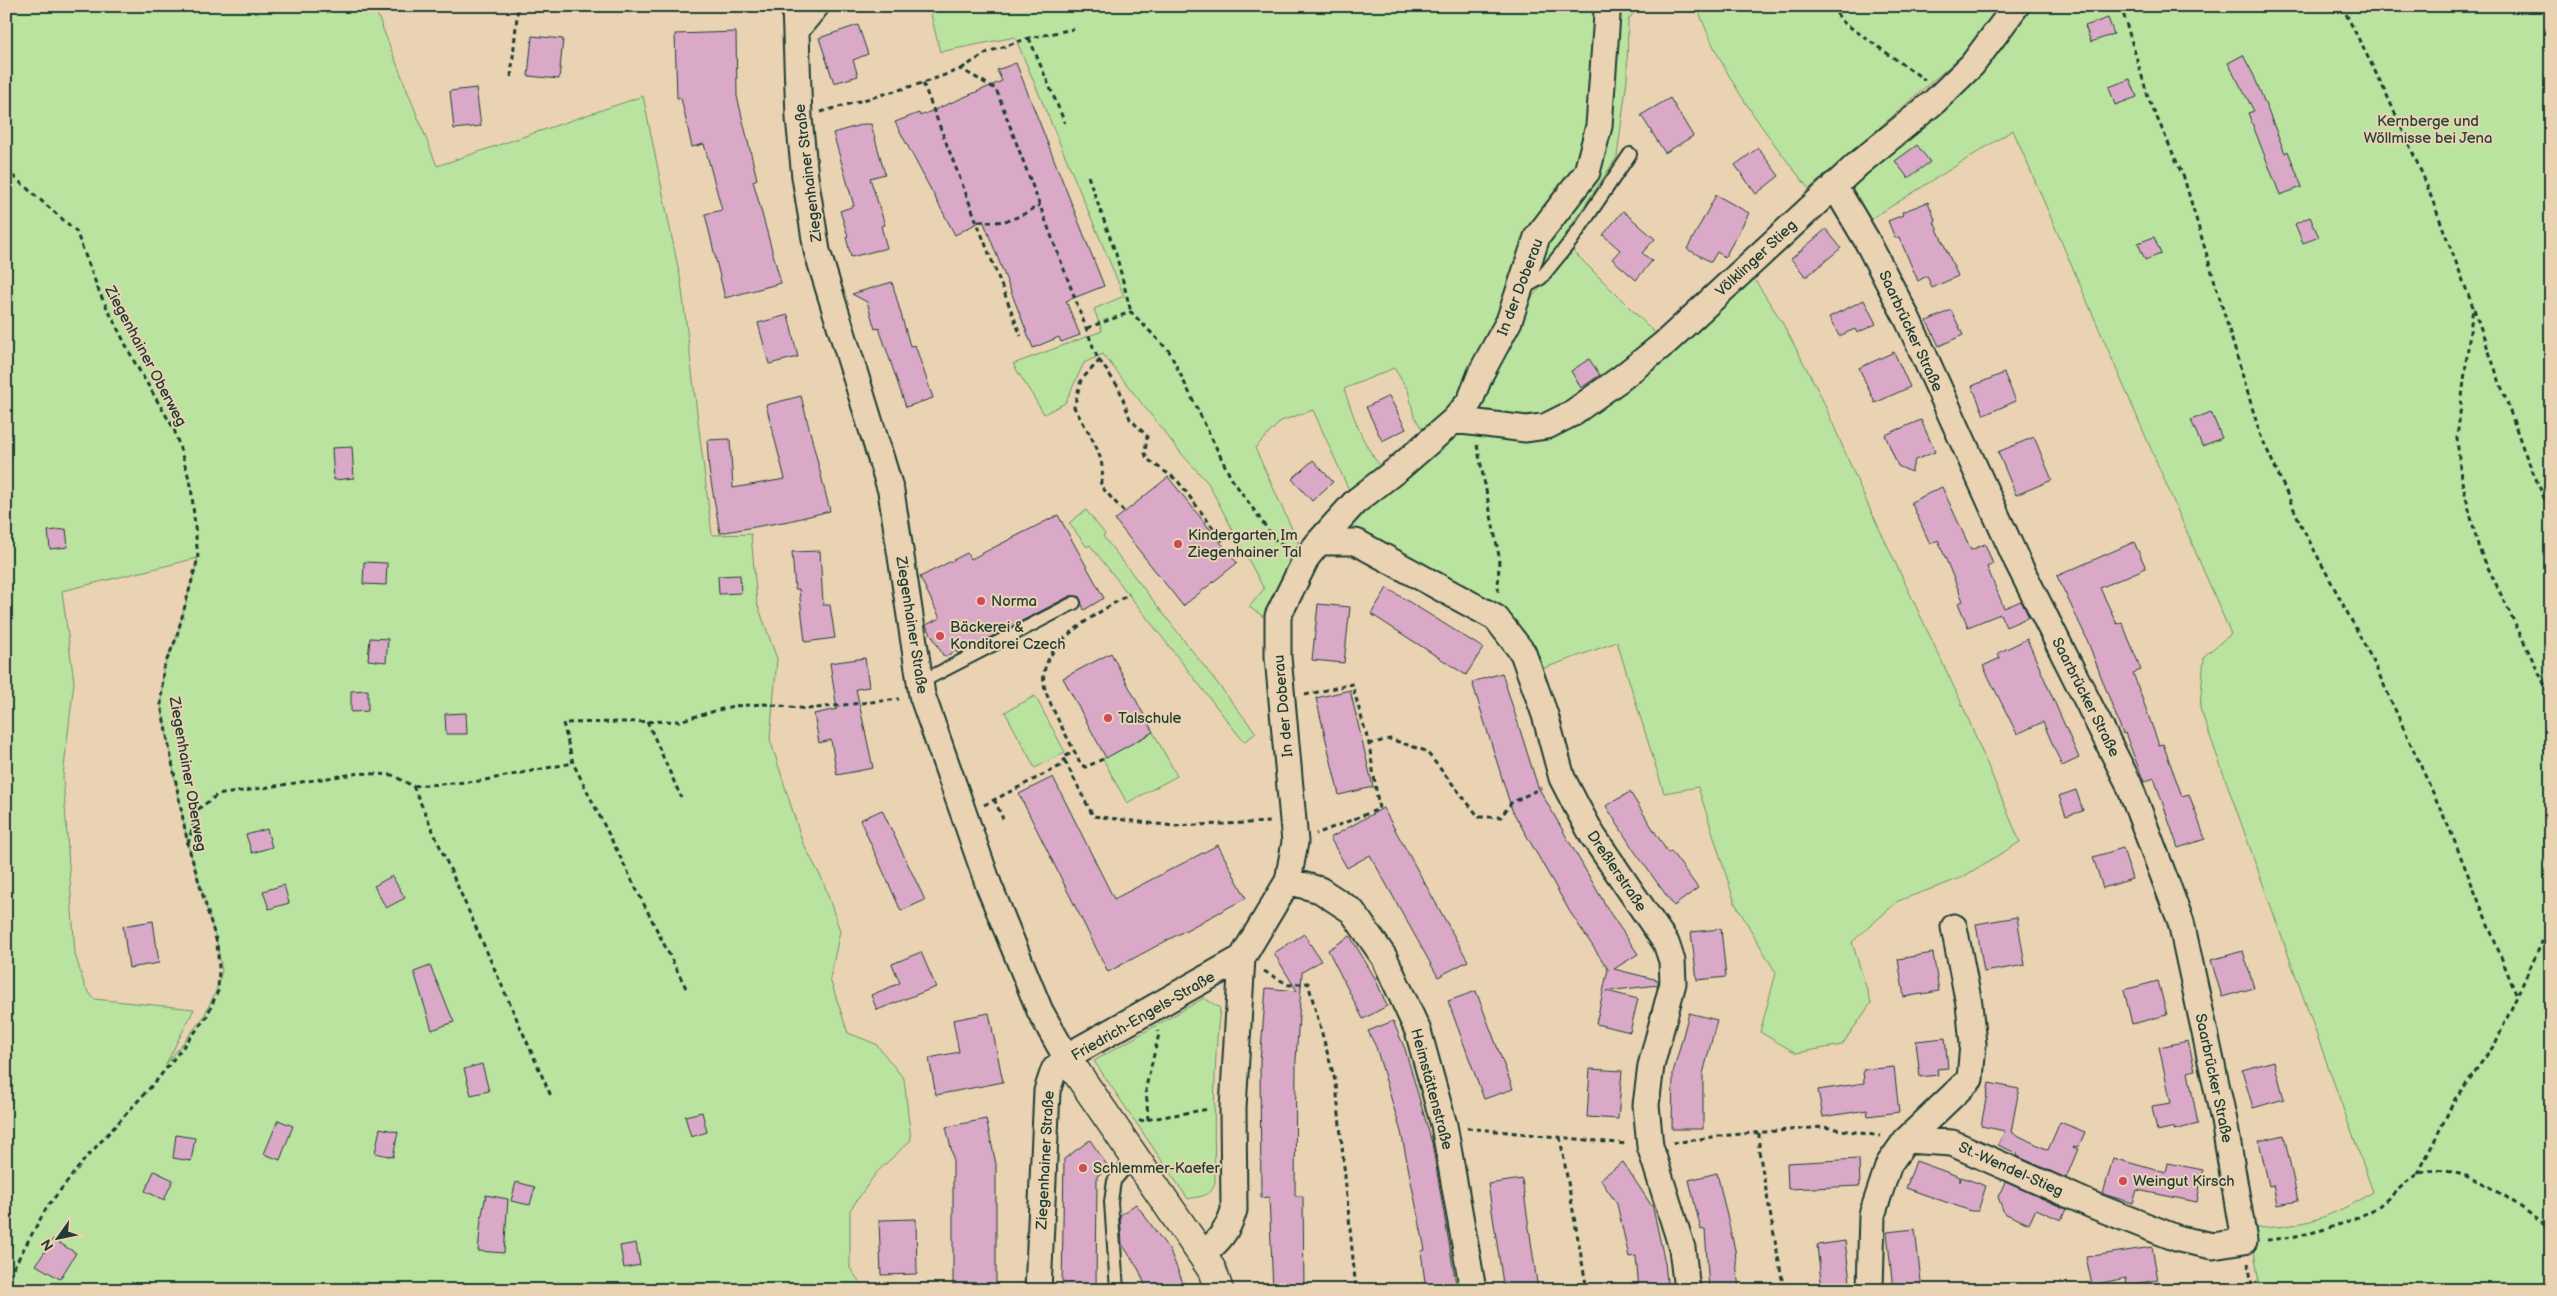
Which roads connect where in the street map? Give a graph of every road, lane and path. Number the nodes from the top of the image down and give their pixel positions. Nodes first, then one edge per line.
1 (518, 6) edge
2 (816, 6) edge
3 (1606, 6) edge
4 (1831, 6) edge
5 (2016, 6) edge
6 (2121, 6) edge
7 (2342, 6) edge
8 (796, 18) edge
9 (1074, 29) dead end
10 (1029, 38) junction
11 (961, 70) junction
12 (511, 77) dead end
13 (923, 83) junction
14 (1928, 87) dead end
15 (799, 118) junction
16 (1065, 123) dead end
17 (1630, 154) dead end
18 (6, 170) edge
19 (1088, 176) dead end
20 (1834, 185) junction
21 (1040, 205) junction
22 (977, 221) junction
23 (1520, 290) junction
24 (2473, 307) junction
25 (1130, 312) junction
26 (1087, 328) junction
27 (1022, 336) dead end
28 (1099, 359) junction
29 (1463, 421) junction
30 (1124, 512) dead end
31 (2551, 514) edge
32 (1223, 541) dead end
33 (1313, 549) junction
34 (1129, 594) dead end
35 (1074, 603) dead end
36 (1496, 618) junction
37 (910, 691) junction
38 (2551, 698) edge
39 (1282, 700) junction
40 (647, 721) junction
41 (1369, 744) junction
42 (1074, 751) junction
43 (1103, 759) dead end
44 (573, 763) junction
45 (1066, 763) junction
46 (1562, 778) junction
47 (413, 786) junction
48 (681, 798) dead end
49 (994, 799) junction
50 (962, 814) junction
51 (1003, 819) dead end
52 (1274, 822) dead end
53 (1295, 842) junction
54 (188, 845) junction
55 (1288, 881) junction
56 (1954, 927) dead end
57 (2551, 932) edge
58 (1242, 958) junction
59 (686, 988) dead end
60 (2516, 994) junction
61 (1160, 1034) dead end
62 (1066, 1057) junction
63 (551, 1096) dead end
64 (1214, 1108) dead end
65 (1148, 1120) junction
66 (1135, 1122) dead end
67 (1444, 1125) junction
68 (1759, 1132) junction
69 (1560, 1137) junction
70 (1906, 1140) junction
71 (1650, 1146) junction
72 (1135, 1156) junction
73 (2418, 1174) junction
74 (2551, 1230) edge
75 (2244, 1241) junction
76 (1202, 1255) junction
77 (6, 1281) edge
78 (1038, 1290) edge
79 (1117, 1290) edge
80 (1219, 1290) edge
81 (1356, 1290) edge
82 (1473, 1290) edge
83 (1587, 1290) edge
84 (1687, 1290) edge
85 (1784, 1290) edge
86 (1870, 1290) edge

1 - 12 path
2 - 8 street, Ziegenhainer Straße
3 - 23 street, In der Doberau
4 - 14 path
5 - 20 street, Völklinger Stieg
6 - 60 path
7 - 24 path
8 - 15 street, Ziegenhainer Straße
9 - 10 path
10 - 11 path
10 - 16 path
11 - 13 path
11 - 21 path
13 - 15 path
13 - 22 path
15 - 37 street, Ziegenhainer Straße
17 - 23 lane
18 - 54 path, Ziegenhainer Oberweg
19 - 25 path
20 - 29 street, Völklinger Stieg
20 - 75 street, Saarbrücker Straße
21 - 22 path
21 - 26 path
22 - 27 path
23 - 29 street, In der Doberau
24 - 31 path
24 - 38 path
25 - 26 path
25 - 33 path
26 - 28 path
28 - 30 path
28 - 32 path
29 - 33 street, In der Doberau
29 - 36 path
33 - 36 street, Dreßlerstraße
33 - 39 street, In der Doberau
34 - 42 path
35 - 37 lane
36 - 46 street, Dreßlerstraße
37 - 40 path
37 - 50 street, Ziegenhainer Straße
39 - 41 path
39 - 53 street, In der Doberau
40 - 44 path
40 - 48 path
41 - 46 path
41 - 53 path
42 - 43 path
42 - 45 path
44 - 47 path
44 - 59 path
45 - 49 path
45 - 52 path
46 - 71 street, Dreßlerstraße
47 - 54 path
47 - 63 path
49 - 50 path
49 - 51 path
50 - 62 street, Ziegenhainer Straße
53 - 55 street, In der Doberau
54 - 77 path, Ziegenhainer Oberweg
55 - 58 street, Friedrich-Engels-Straße
55 - 67 street, Heimstättenstraße
56 - 70 street
57 - 60 path
58 - 62 street, Friedrich-Engels-Straße
58 - 76 street, Friedrich-Engels-Straße
58 - 81 path
60 - 73 path
61 - 65 path
62 - 72 street, Friedrich-Engels-Straße
62 - 78 street, Ziegenhainer Straße
64 - 65 path
65 - 66 path
67 - 69 path
67 - 82 street, Heimstättenstraße
68 - 70 path
68 - 71 path
68 - 85 path
69 - 71 path
69 - 83 path
70 - 75 street, St.-Wendel-Stieg
70 - 86 street
71 - 84 street, Dreßlerstraße
72 - 76 street, Friedrich-Engels-Straße
72 - 79 lane
73 - 74 path
73 - 75 path
76 - 80 street, Friedrich-Engels-Straße

